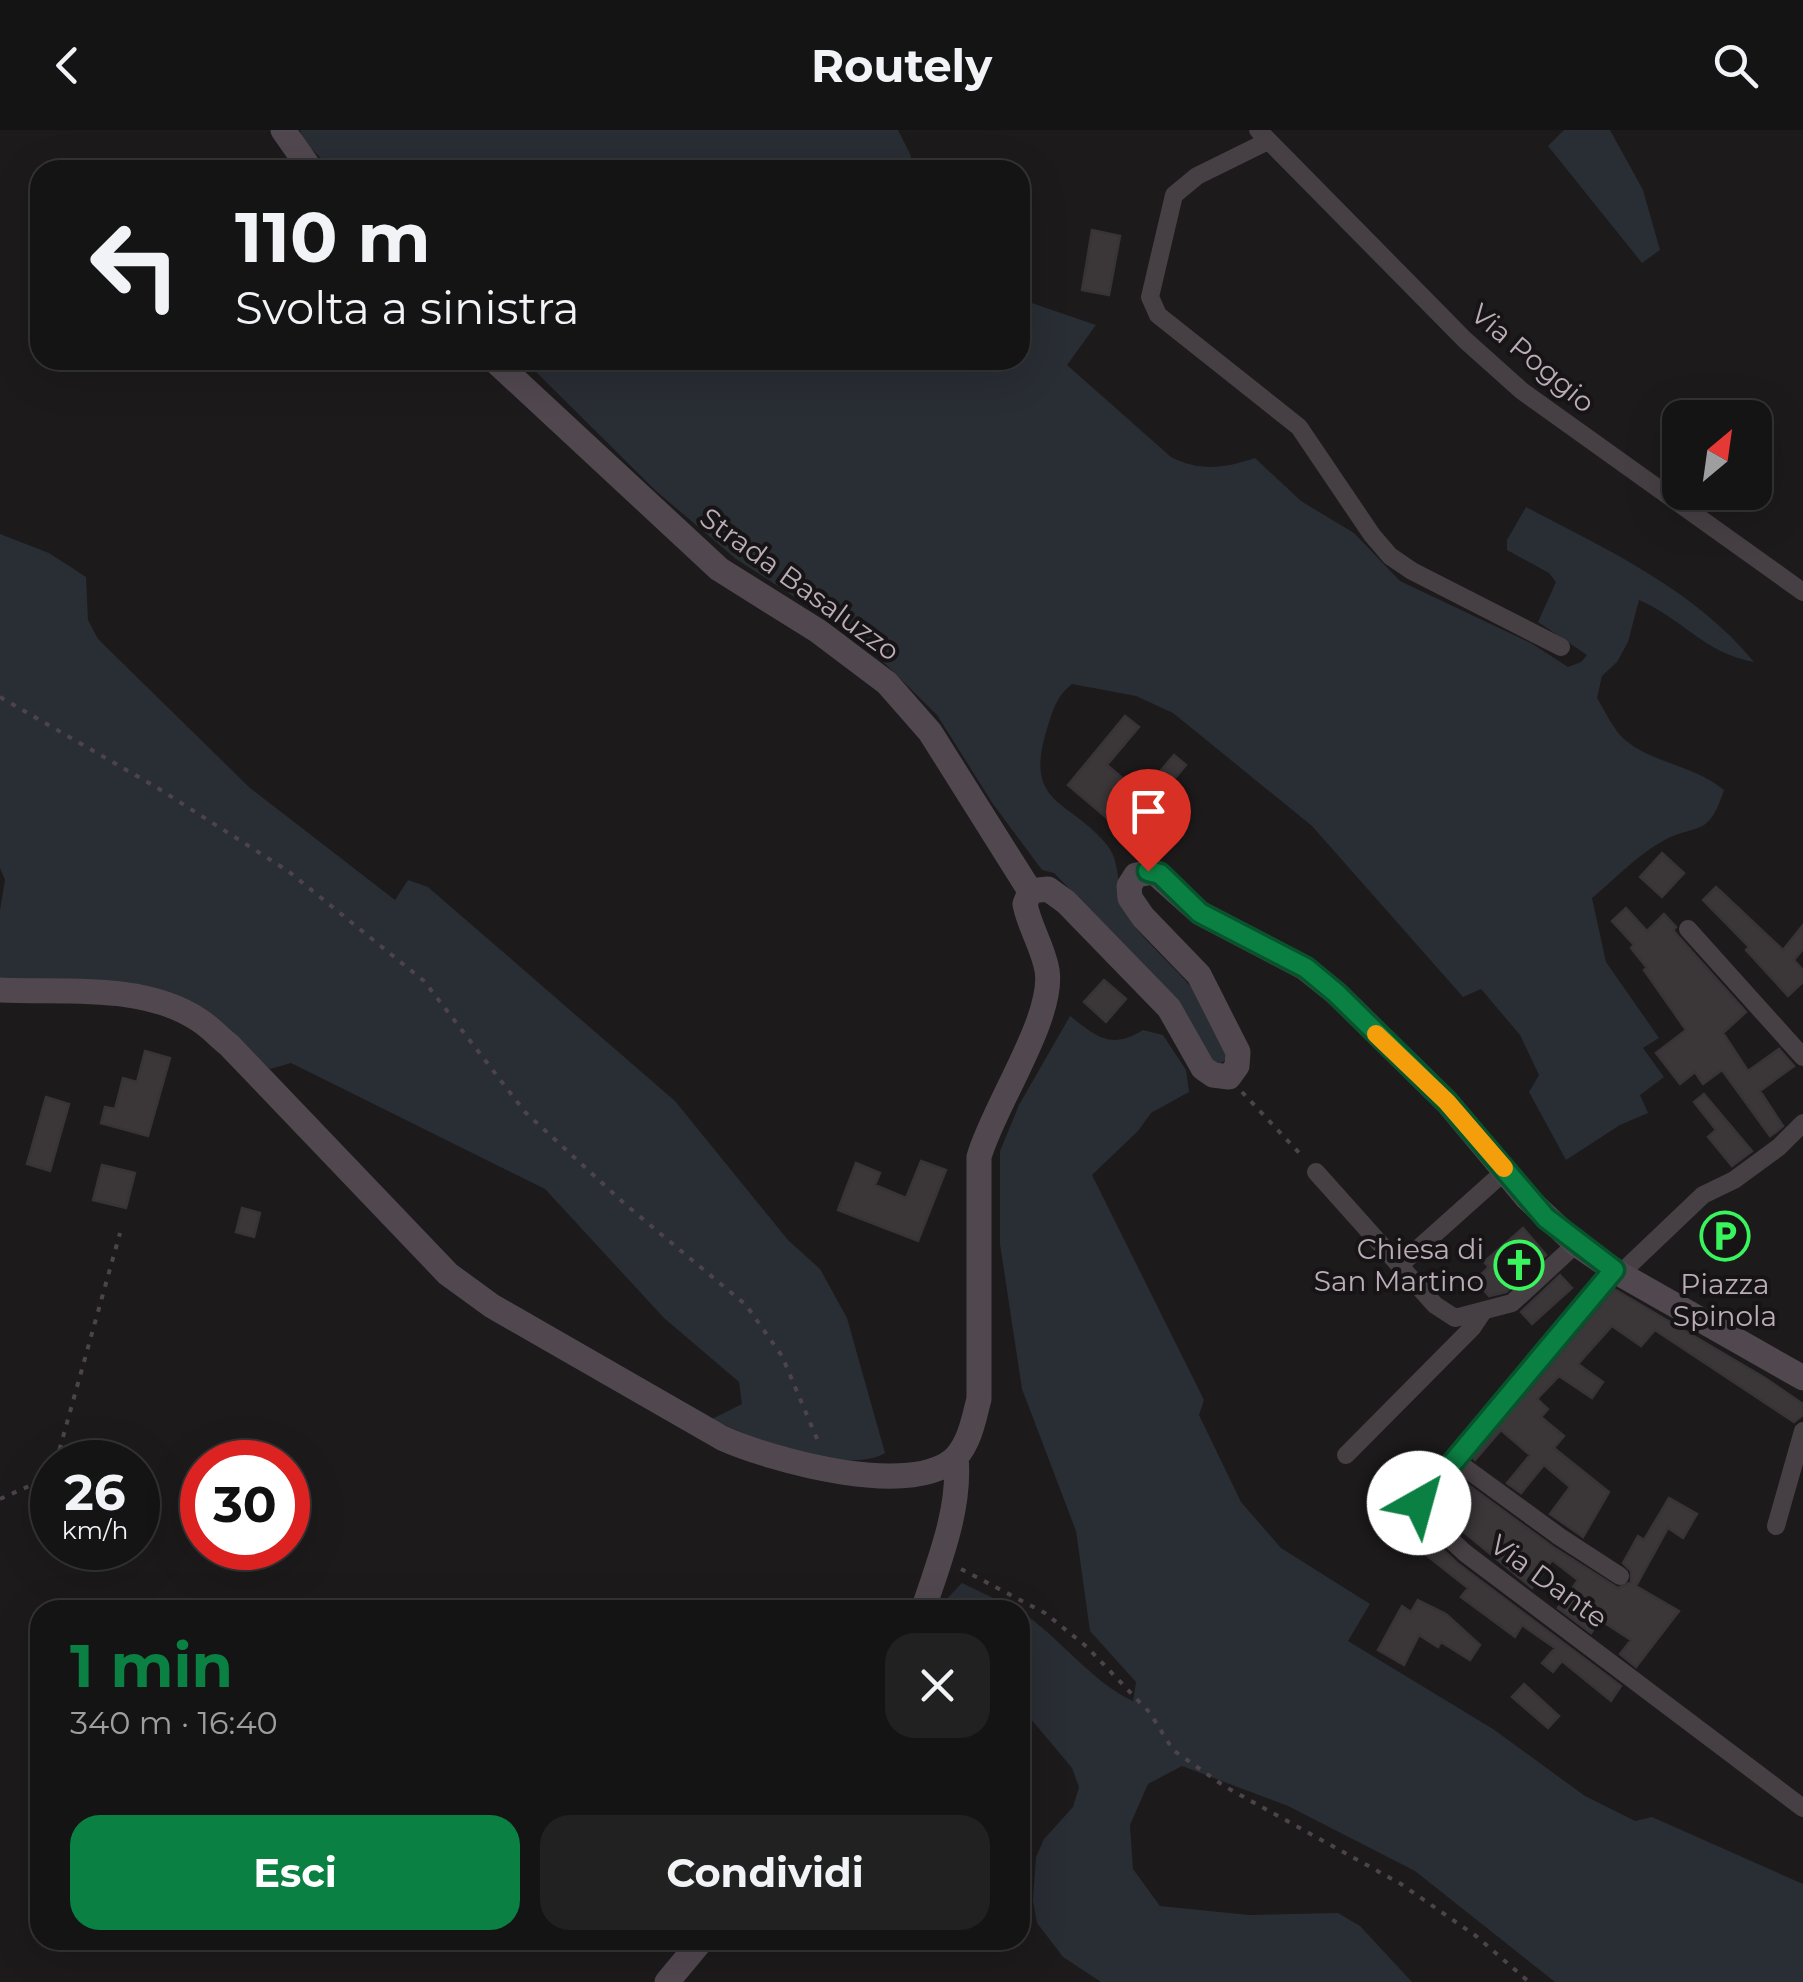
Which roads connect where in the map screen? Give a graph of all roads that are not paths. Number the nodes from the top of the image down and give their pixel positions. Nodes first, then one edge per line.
1 (283, 130) edge
2 (1263, 135) edge
3 (304, 160) edge
4 (505, 370) edge
5 (1803, 592) edge
6 (1561, 647) dead end
7 (1030, 891) junction
8 (1688, 930) dead end
9 (0, 990) edge
10 (1803, 1056) edge
11 (1803, 1123) edge
12 (1506, 1170) junction
13 (1316, 1172) road end
14 (1576, 1244) junction
15 (1401, 1264) junction
16 (1617, 1272) junction
17 (1482, 1313) junction
18 (1803, 1378) edge
19 (1803, 1431) edge
20 (1346, 1455) dead end
21 (956, 1457) junction
22 (1454, 1458) junction
23 (1776, 1526) dead end
24 (1620, 1576) dead end
25 (926, 1600) edge
26 (1803, 1808) edge
27 (694, 1950) edge
28 (667, 1982) edge

1 - 3 main road
2 - 5 street, Via Poggio
2 - 6 street
4 - 7 main road, Strada Basaluzzo
7 - 12 main road
7 - 21 main road
8 - 10 street
9 - 21 main road
11 - 16 street, Via Dante
12 - 14 main road
12 - 15 street
13 - 15 street
14 - 16 main road
14 - 17 street
15 - 17 street
16 - 18 main road
16 - 22 street, Via Dante
17 - 20 street
19 - 23 street
21 - 25 main road
22 - 24 street
22 - 26 street, Via Dante
27 - 28 main road

